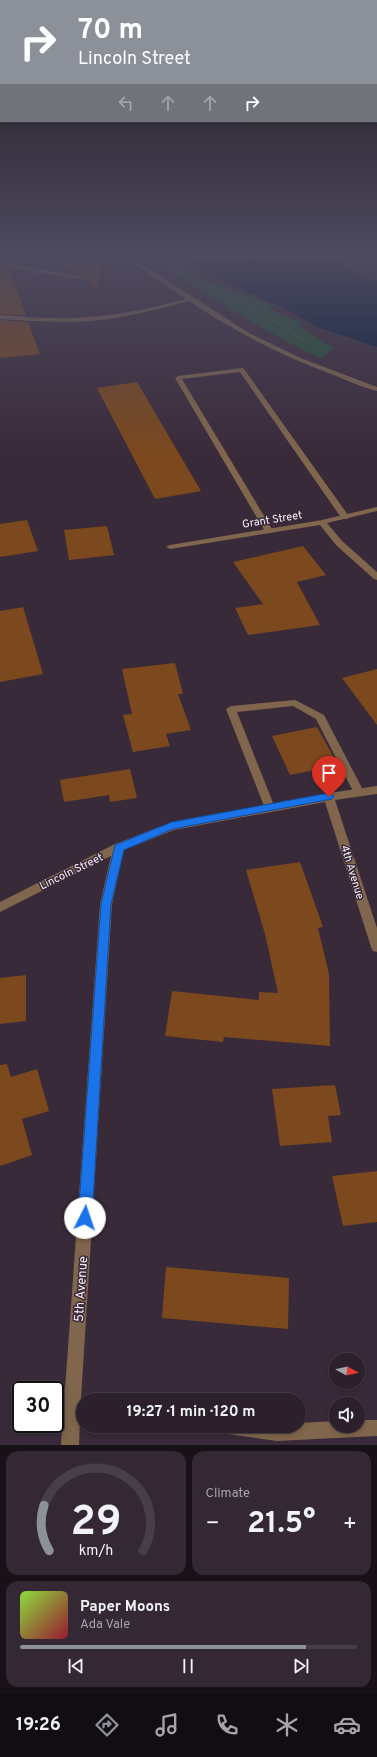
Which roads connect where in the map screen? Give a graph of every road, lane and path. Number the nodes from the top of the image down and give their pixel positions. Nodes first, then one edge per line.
1 (226, 321) edge
2 (274, 321) edge
3 (310, 344) dead end
4 (377, 389) edge
5 (377, 509) edge
6 (345, 517) junction
7 (322, 522) junction
8 (270, 531) junction
9 (170, 547) dead end
10 (377, 577) edge
11 (377, 790) edge
12 (359, 792) junction
13 (329, 797) junction
14 (270, 808) junction
15 (119, 847) junction
16 (0, 907) edge
17 (377, 947) edge
18 (79, 1393) edge
19 (76, 1416) edge
20 (377, 1428) edge
21 (306, 1431) edge
22 (70, 1445) edge

1 - 4 street
2 - 3 path
5 - 6 street, Grant Street
6 - 7 street, Grant Street
6 - 8 street
7 - 8 street, Grant Street
7 - 10 street
8 - 9 street, Grant Street
11 - 12 street, Lincoln Street
12 - 13 street, Lincoln Street
12 - 14 street
13 - 14 street, Lincoln Street
13 - 17 street, 4th Avenue
14 - 15 street, Lincoln Street
15 - 16 street, Lincoln Street
15 - 18 street, 5th Avenue
19 - 22 street, 5th Avenue
20 - 21 street

